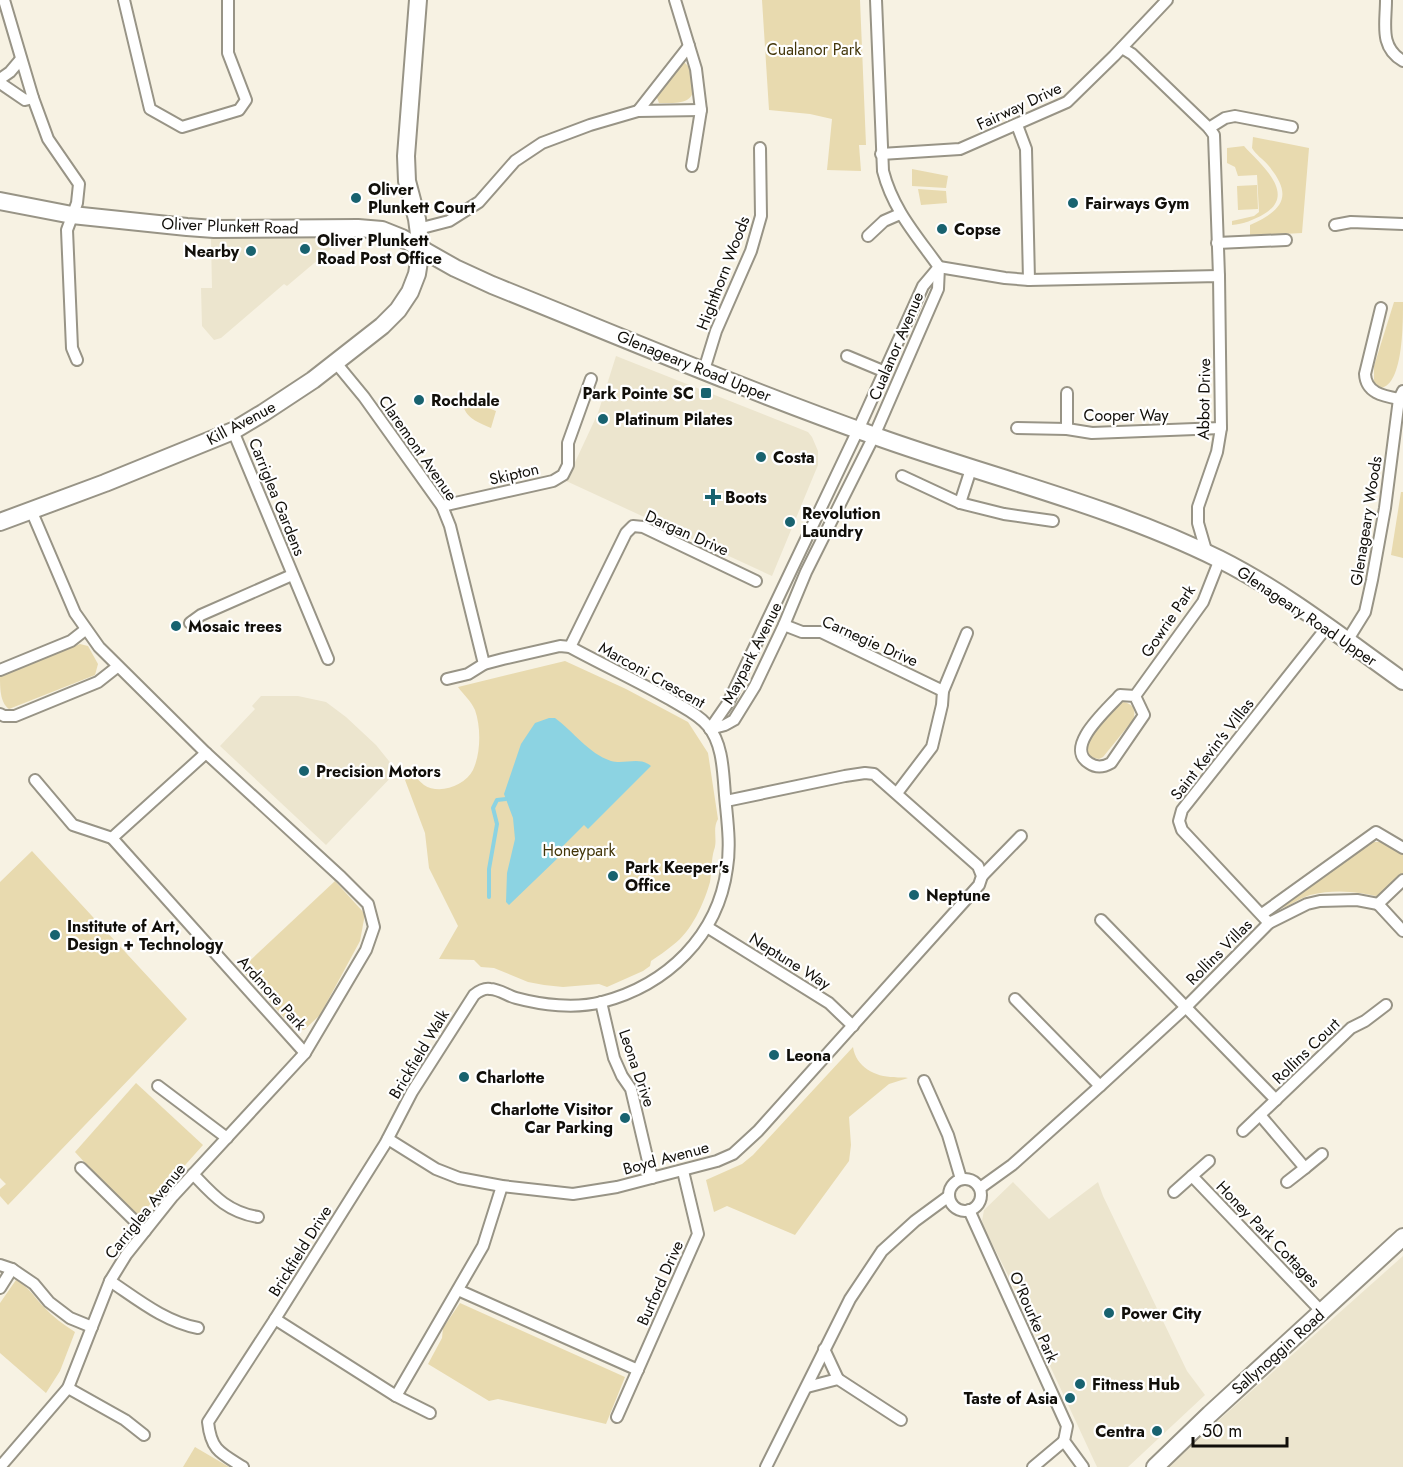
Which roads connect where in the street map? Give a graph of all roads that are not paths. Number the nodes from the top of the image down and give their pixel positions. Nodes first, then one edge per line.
1 (3, 0) edge
2 (124, 0) edge
3 (228, 0) edge
4 (418, 0) edge
5 (675, 0) edge
6 (876, 0) edge
7 (1167, 0) edge
8 (1386, 0) edge
9 (689, 46) junction
10 (1122, 48) junction
11 (21, 59) junction
12 (1403, 61) edge
13 (0, 81) edge
14 (33, 98) junction
15 (701, 110) junction
16 (638, 111) junction
17 (1017, 125) junction
18 (1292, 127) dead end
19 (1209, 129) junction
20 (760, 148) dead end
21 (881, 153) junction
22 (692, 166) dead end
23 (0, 201) edge
24 (72, 214) junction
25 (900, 214) junction
26 (1403, 224) edge
27 (1335, 225) dead end
28 (418, 229) junction
29 (868, 236) dead end
30 (1286, 240) dead end
31 (1217, 243) junction
32 (421, 249) junction
33 (939, 267) junction
34 (1218, 276) junction
35 (1029, 280) junction
36 (1381, 308) dead end
37 (847, 356) dead end
38 (77, 360) dead end
39 (336, 363) junction
40 (704, 370) junction
41 (883, 371) junction
42 (591, 379) dead end
43 (1067, 393) dead end
44 (1401, 395) edge
45 (1017, 428) dead end
46 (1221, 428) junction
47 (1067, 429) junction
48 (233, 430) junction
49 (866, 433) junction
50 (972, 469) junction
51 (902, 476) dead end
52 (960, 503) junction
53 (442, 506) junction
54 (31, 510) junction
55 (2, 517) edge
56 (1053, 521) dead end
57 (1214, 557) junction
58 (792, 566) junction
59 (806, 572) junction
60 (292, 575) junction
61 (756, 581) dead end
62 (190, 623) dead end
63 (784, 624) junction
64 (1327, 627) junction
65 (85, 630) junction
66 (967, 633) dead end
67 (1347, 641) junction
68 (570, 647) junction
69 (328, 659) dead end
70 (484, 664) junction
71 (117, 667) junction
72 (0, 670) edge
73 (447, 679) dead end
74 (1403, 681) edge
75 (942, 691) junction
76 (1135, 696) junction
77 (0, 714) edge
78 (710, 729) junction
79 (206, 753) junction
80 (34, 780) dead end
81 (897, 793) junction
82 (726, 801) junction
83 (1021, 836) dead end
84 (112, 838) junction
85 (1403, 848) edge
86 (982, 876) junction
87 (1403, 880) edge
88 (1378, 903) junction
89 (1265, 918) junction
90 (1101, 920) dead end
91 (707, 927) junction
92 (1403, 932) edge
93 (482, 989) joint
94 (1016, 999) dead end
95 (601, 1002) junction
96 (1386, 1005) dead end
97 (1186, 1006) junction
98 (853, 1026) junction
99 (305, 1053) junction
100 (924, 1081) dead end
101 (158, 1086) dead end
102 (1100, 1086) junction
103 (1276, 1100) junction
104 (1260, 1115) junction
105 (1243, 1131) dead end
106 (227, 1138) junction
107 (388, 1139) junction
108 (1322, 1154) dead end
109 (1209, 1161) dead end
110 (81, 1167) dead end
111 (1305, 1168) junction
112 (683, 1171) junction
113 (193, 1174) junction
114 (1192, 1176) junction
115 (652, 1178) junction
116 (961, 1179) junction
117 (1287, 1182) dead end
118 (502, 1186) junction
119 (980, 1188) junction
120 (1174, 1192) dead end
121 (950, 1196) junction
122 (969, 1210) junction
123 (258, 1217) dead end
124 (145, 1231) junction
125 (1403, 1237) edge
126 (0, 1265) edge
127 (12, 1269) junction
128 (110, 1281) junction
129 (0, 1288) edge
130 (458, 1290) junction
131 (1322, 1312) junction
132 (275, 1319) junction
133 (92, 1327) junction
134 (198, 1328) dead end
135 (824, 1349) junction
136 (639, 1370) junction
137 (838, 1379) junction
138 (807, 1387) junction
139 (68, 1388) junction
140 (396, 1396) junction
141 (430, 1413) dead end
142 (617, 1417) dead end
143 (902, 1420) dead end
144 (144, 1435) dead end
145 (1064, 1441) junction
146 (0, 1467) edge
147 (243, 1467) edge
148 (766, 1467) edge
149 (1033, 1467) edge
150 (1083, 1467) edge
151 (1155, 1467) edge

1 - 11 street
2 - 3 street
4 - 28 main road
5 - 9 street
6 - 21 street
7 - 10 street, Fairway Drive
8 - 12 street
9 - 15 street
9 - 16 street
10 - 17 street, Fairway Drive
10 - 19 street
11 - 13 street
11 - 14 street
13 - 14 street
14 - 24 street
15 - 16 street
15 - 22 street
16 - 28 street
17 - 21 street, Fairway Drive
17 - 35 street
18 - 19 street
19 - 31 street, Abbot Drive
20 - 40 street, Highthorn Woods
21 - 25 street
23 - 24 main road, Oliver Plunkett Road
24 - 32 main road, Oliver Plunkett Road
24 - 38 street
25 - 29 street
25 - 33 street
26 - 27 street
28 - 32 main road
30 - 31 street
31 - 34 street, Abbot Drive
32 - 39 main road, Kill Avenue
32 - 40 main road, Glenageary Road Upper
33 - 35 street
33 - 41 street, Cualanor Avenue
33 - 49 street, Cualanor Avenue
34 - 35 street
34 - 46 street, Abbot Drive
36 - 44 street, Glenageary Woods
37 - 41 street, Cualanor Avenue
39 - 48 main road, Kill Avenue
39 - 53 street, Claremont Avenue
40 - 49 main road, Glenageary Road Upper
41 - 49 street, Cualanor Avenue
42 - 53 street, Skipton
43 - 47 street, Cooper Way
44 - 67 street, Glenageary Woods
45 - 47 street, Cooper Way
46 - 47 street, Cooper Way
46 - 57 street, Abbot Drive
48 - 54 main road, Kill Avenue
48 - 60 street, Carriglea Gardens
49 - 50 main road, Glenageary Road Upper
49 - 58 street, Maypark Avenue
49 - 59 street, Maypark Avenue
50 - 52 street
50 - 57 main road, Glenageary Road Upper
51 - 52 street
52 - 56 street
53 - 70 street, Claremont Avenue
54 - 55 main road, Kill Avenue
54 - 65 street, Ardmore Park
57 - 64 main road, Glenageary Road Upper
57 - 76 street, Gowrie Park
58 - 59 street
58 - 78 street, Maypark Avenue
59 - 63 street, Maypark Avenue
60 - 62 street, Carriglea Gardens
60 - 69 street, Carriglea Gardens
61 - 68 street, Dargan Drive
63 - 75 street, Carnegie Drive
63 - 78 street, Maypark Avenue
64 - 67 main road, Glenageary Road Upper
64 - 89 street, Saint Kevin's Villas
65 - 71 street, Ardmore Park
65 - 72 street
66 - 75 street
67 - 74 main road, Glenageary Road Upper
68 - 70 street
68 - 78 street, Marconi Crescent
70 - 73 street
71 - 77 street
71 - 79 street, Ardmore Park
75 - 81 street
76 - 76 street
78 - 82 street, Marconi Crescent
79 - 84 street
79 - 99 street, Ardmore Park
80 - 84 street
81 - 82 street
81 - 86 street
82 - 91 street, Marconi Crescent
83 - 86 street, Boyd Avenue
84 - 99 street, Ardmore Park
85 - 89 street
86 - 98 street, Boyd Avenue
87 - 88 street
88 - 89 street, Rollins Villas
88 - 92 street
89 - 97 street, Rollins Villas
90 - 97 street, Rollins Villas
91 - 95 street, Marconi Crescent
91 - 98 street, Neptune Way
93 - 95 street, Marconi Crescent
93 - 107 street, Brickfield Walk
94 - 102 street
95 - 115 street, Leona Drive
96 - 103 street, Rollins Court
97 - 102 street, Rollins Villas
97 - 103 street, Rollins Court
98 - 112 street, Boyd Avenue
99 - 106 street, Carriglea Avenue
100 - 116 street
101 - 106 street
102 - 119 street, Rollins Villas
103 - 104 street, Rollins Court
104 - 105 street, Rollins Court
104 - 111 street
106 - 113 street, Carriglea Avenue
107 - 118 street, Boyd Avenue
107 - 132 street, Brickfield Drive
108 - 111 street
109 - 114 street, Honey Park Cottages
110 - 124 street
111 - 117 street
112 - 115 street, Boyd Avenue
112 - 136 street, Burford Drive
113 - 123 street
113 - 124 street, Carriglea Avenue
114 - 120 street, Honey Park Cottages
114 - 131 street, Honey Park Cottages
115 - 118 street, Boyd Avenue
116 - 119 street
116 - 121 street
118 - 130 street
119 - 122 street
121 - 122 street
121 - 135 street
122 - 145 street, O'Rourke Park
124 - 128 street, Carriglea Avenue
125 - 131 main road, Sallynoggin Road
126 - 127 street
127 - 129 street
127 - 133 street
128 - 133 street, Carriglea Avenue
128 - 134 street
130 - 136 street
130 - 140 street
131 - 151 main road, Sallynoggin Road
132 - 140 street, Brickfield Drive
132 - 147 street
133 - 139 street, Carriglea Avenue
135 - 137 street
135 - 138 street
136 - 142 street, Burford Drive
137 - 138 street
137 - 143 street
138 - 148 street
139 - 144 street
139 - 146 street, Carriglea Avenue
140 - 141 street, Brickfield Drive
145 - 149 street
145 - 150 street, O'Rourke Park

